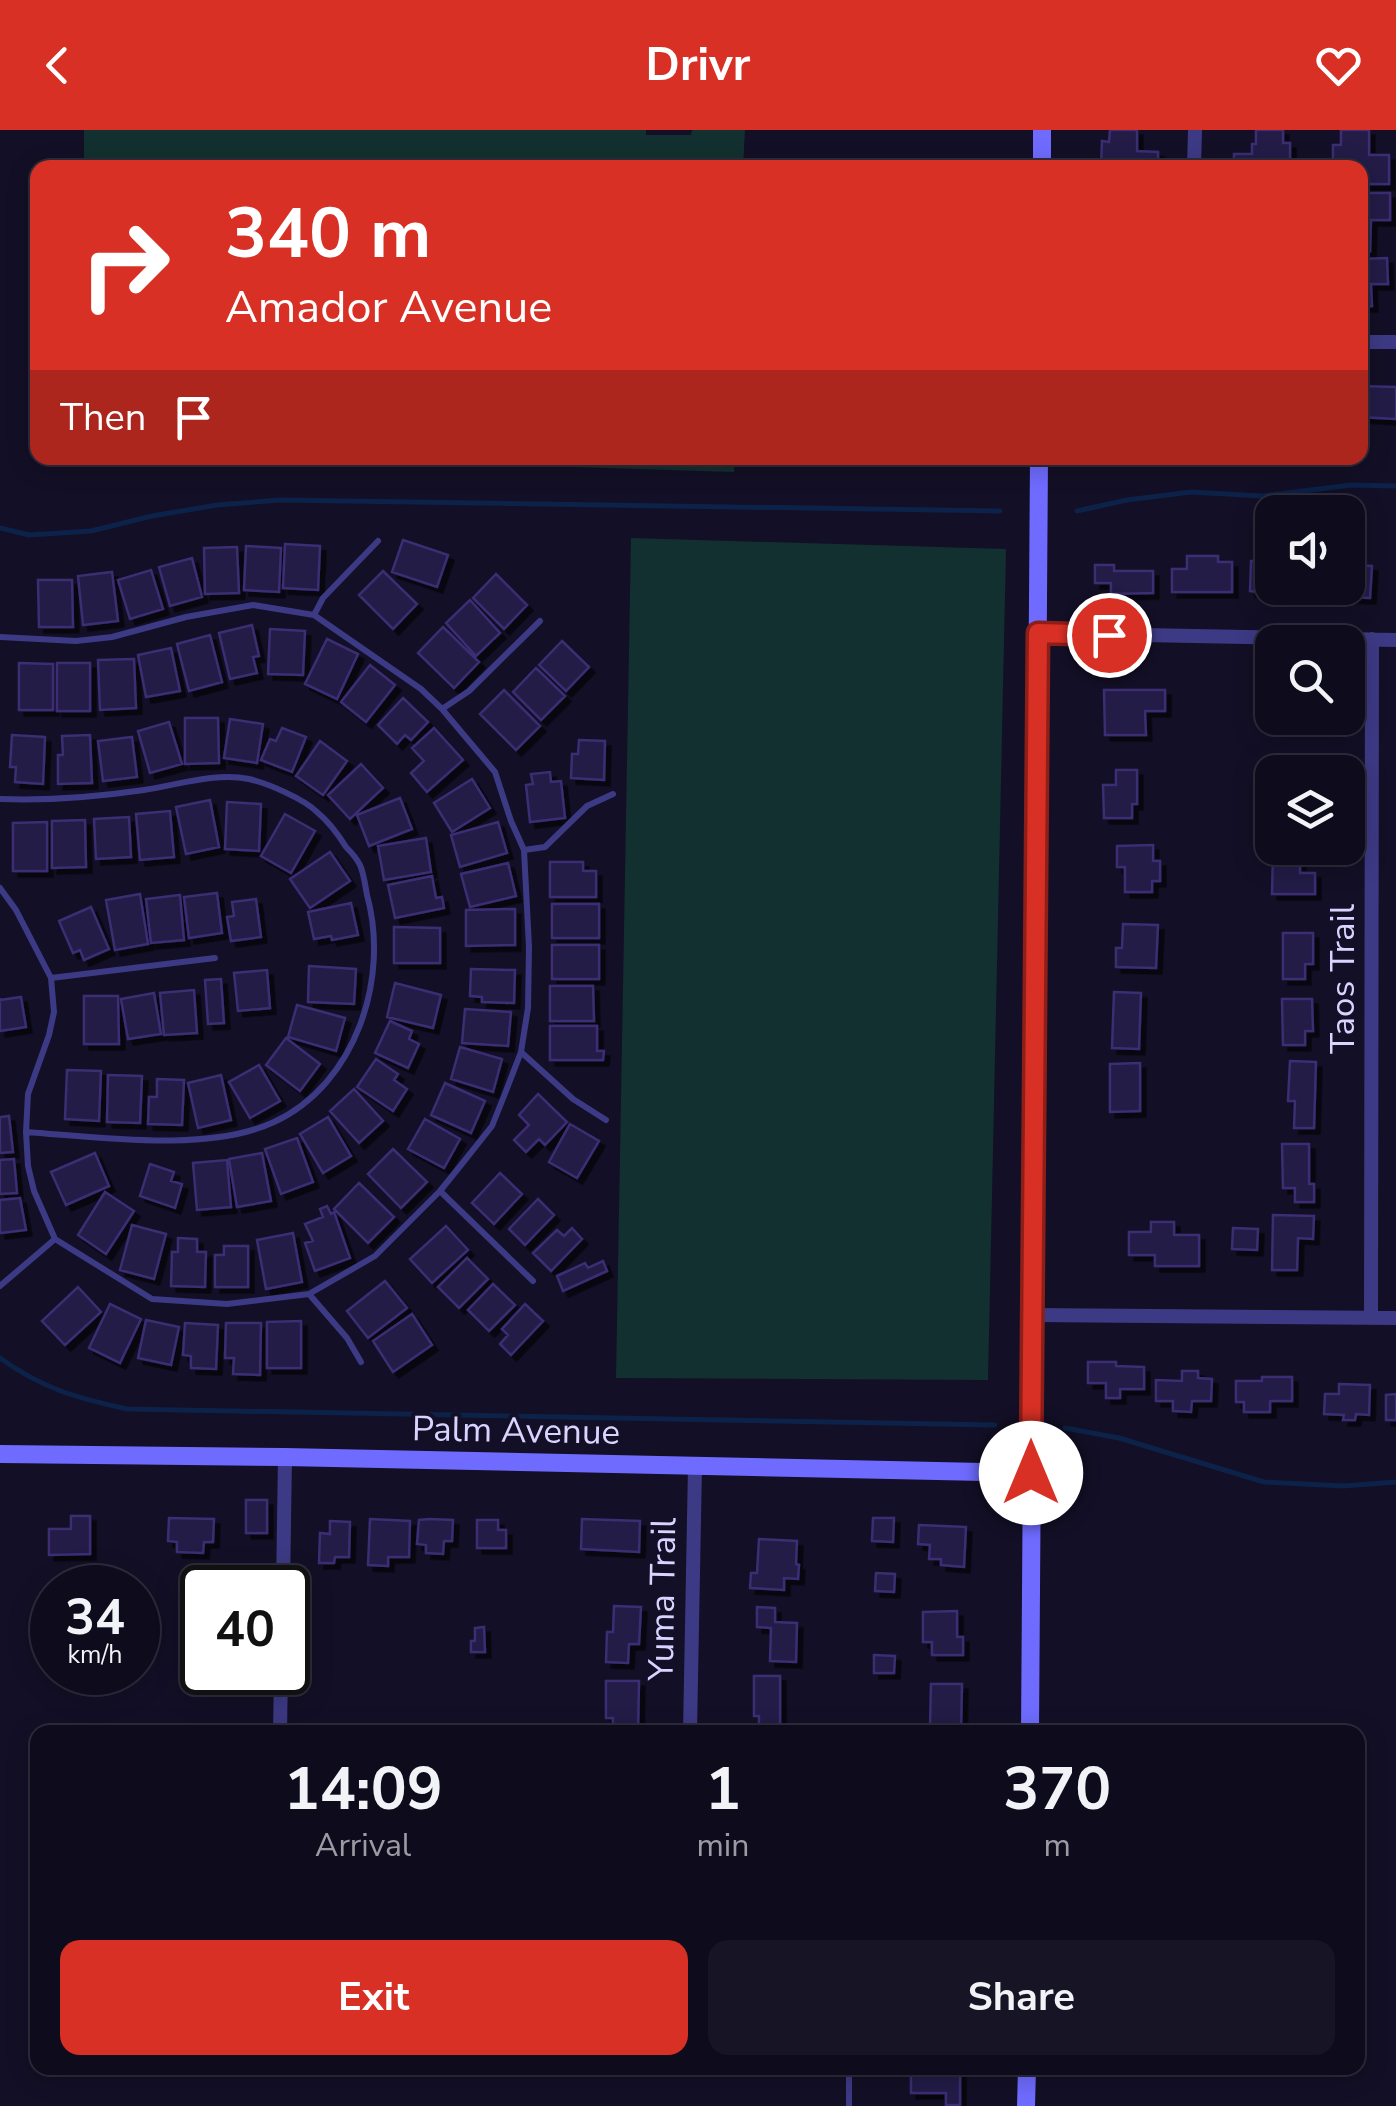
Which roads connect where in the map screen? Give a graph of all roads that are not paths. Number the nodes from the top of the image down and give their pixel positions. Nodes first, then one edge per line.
1 (1042, 130) edge
2 (1195, 130) edge
3 (1042, 160) edge
4 (1194, 160) edge
5 (1368, 342) edge
6 (1396, 342) edge
7 (1038, 465) edge
8 (378, 541) dead end
9 (314, 615) junction
10 (540, 621) dead end
11 (1038, 633) junction
12 (0, 637) edge
13 (1372, 640) junction
14 (1396, 640) edge
15 (442, 710) junction
16 (613, 794) dead end
17 (0, 800) edge
18 (524, 850) junction
19 (0, 888) edge
20 (215, 958) dead end
21 (51, 978) junction
22 (521, 1052) junction
23 (606, 1120) dead end
24 (26, 1132) junction
25 (440, 1190) junction
26 (55, 1239) junction
27 (533, 1281) dead end
28 (0, 1286) edge
29 (309, 1294) junction
30 (1032, 1315) junction
31 (1371, 1318) junction
32 (1396, 1318) edge
33 (361, 1362) dead end
34 (0, 1454) edge
35 (285, 1457) junction
36 (695, 1466) junction
37 (1031, 1473) junction
38 (283, 1565) edge
39 (281, 1695) edge
40 (280, 1725) edge
41 (690, 1725) edge
42 (1030, 1725) edge
43 (849, 2075) edge
44 (1027, 2075) edge
45 (849, 2106) edge
46 (1026, 2106) edge

1 - 3 street
2 - 4 street
5 - 6 street
7 - 11 street
8 - 9 lane
9 - 12 lane
9 - 15 lane
10 - 15 lane
11 - 13 street
11 - 30 street
13 - 14 street
13 - 31 street, Taos Trail
15 - 18 lane
16 - 18 lane
17 - 24 lane
18 - 22 lane
19 - 21 lane
20 - 21 lane
21 - 24 lane
22 - 23 lane
22 - 25 lane
24 - 26 lane
25 - 27 lane
25 - 29 lane
26 - 28 lane
26 - 29 lane
29 - 33 lane
30 - 31 street
30 - 37 street
31 - 32 street
34 - 35 street, Palm Avenue
35 - 36 street, Palm Avenue
35 - 38 street
36 - 37 street, Palm Avenue
36 - 41 street, Yuma Trail
37 - 42 street
39 - 40 street
43 - 45 lane
44 - 46 street

